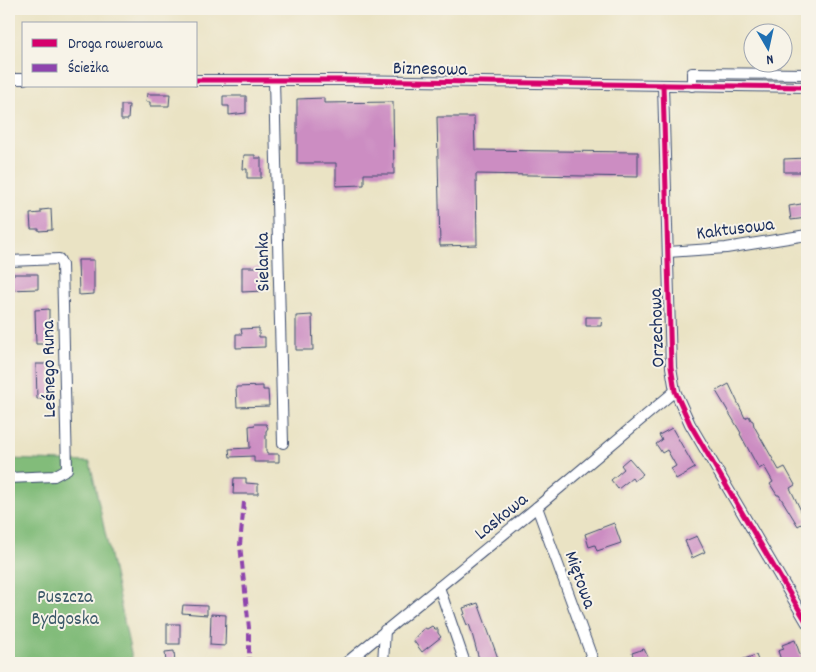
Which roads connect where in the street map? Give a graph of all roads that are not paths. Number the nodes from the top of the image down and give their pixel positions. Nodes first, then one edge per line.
1 (807, 74) edge
2 (22, 79) edge
3 (9, 80) edge
4 (198, 80) edge
5 (274, 80) junction
6 (663, 85) junction
7 (692, 86) junction
8 (807, 87) edge
9 (807, 235) edge
10 (668, 252) junction
11 (9, 261) edge
12 (675, 391) junction
13 (283, 443) dead end
14 (9, 478) edge
15 (537, 507) junction
16 (439, 587) junction
17 (804, 609) edge
18 (807, 623) edge
19 (384, 630) junction
20 (346, 663) edge
21 (383, 663) edge
22 (465, 663) edge
23 (594, 663) edge

1 - 7 street
2 - 3 street
4 - 5 street, Biznesowa
5 - 6 street, Biznesowa
5 - 13 street, Sielanka
6 - 7 street, Biznesowa
6 - 10 street, Orzechowa
7 - 8 street, Biznesowa
9 - 10 street, Kaktusowa
10 - 12 street, Orzechowa
11 - 14 street, Leśnego Runa
12 - 15 street, Laskowa
12 - 17 street, Orzechowa
15 - 16 street, Laskowa
15 - 23 street, Miętowa
16 - 19 street, Laskowa
16 - 22 street
17 - 18 street, Orzechowa
19 - 20 street, Laskowa
19 - 21 street

